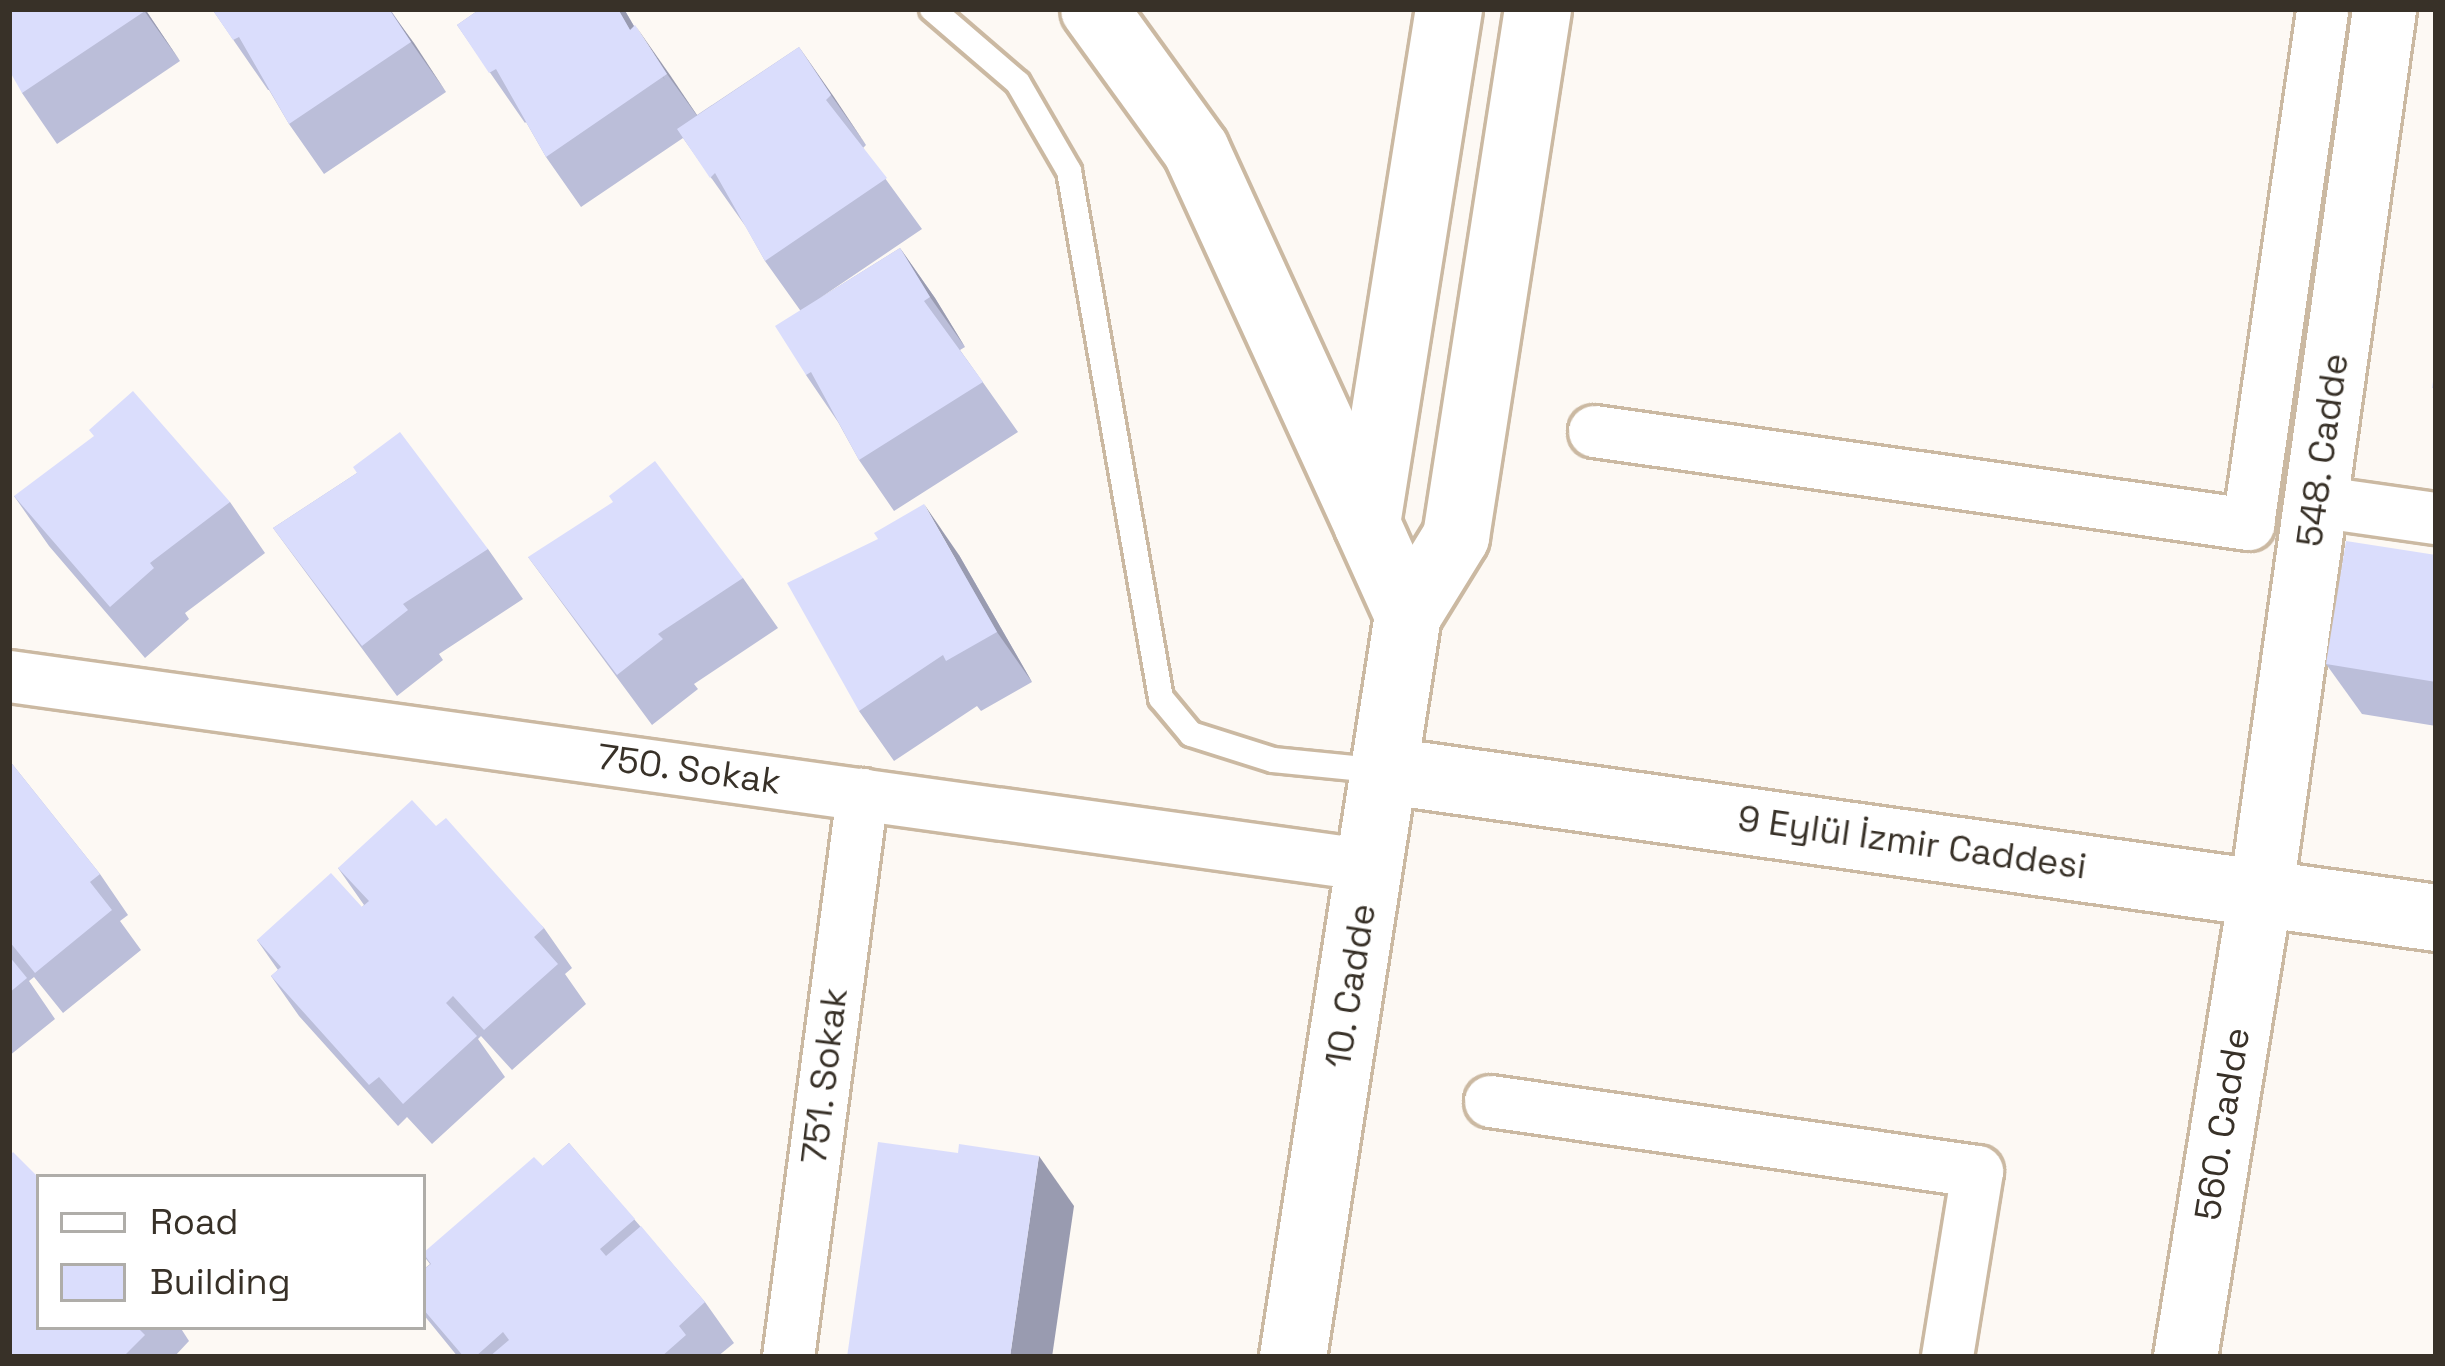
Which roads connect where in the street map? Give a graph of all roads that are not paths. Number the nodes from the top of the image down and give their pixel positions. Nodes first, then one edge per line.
1 (932, 9) edge
2 (1094, 9) edge
3 (1449, 9) edge
4 (1538, 9) edge
5 (2315, 10) edge
6 (2401, 18) edge
7 (1594, 431) dead end
8 (2316, 501) junction
9 (2436, 518) edge
10 (1367, 524) junction
11 (1408, 615) junction
12 (9, 676) edge
13 (1388, 771) junction
14 (862, 794) junction
15 (1370, 865) junction
16 (2261, 890) junction
17 (2436, 918) edge
18 (1490, 1101) dead end
19 (788, 1357) edge
20 (1293, 1357) edge
21 (1947, 1357) edge
22 (2185, 1357) edge

1 - 13 lane
2 - 10 main road
3 - 10 main road
4 - 11 main road, 10. Cadde
5 - 6 street
5 - 7 street
6 - 8 street, 548. Cadde
8 - 9 street
8 - 16 street, 548. Cadde
10 - 11 main road
11 - 13 main road, 10. Cadde
12 - 14 street, 750. Sokak
13 - 15 main road, 10. Cadde
13 - 16 main road, 9 Eylül İzmir Caddesi
14 - 15 street, 750. Sokak
14 - 19 street, 751. Sokak
15 - 20 main road, 10. Cadde
16 - 17 main road, 9 Eylül İzmir Caddesi
16 - 22 street, 560. Cadde
18 - 21 street

